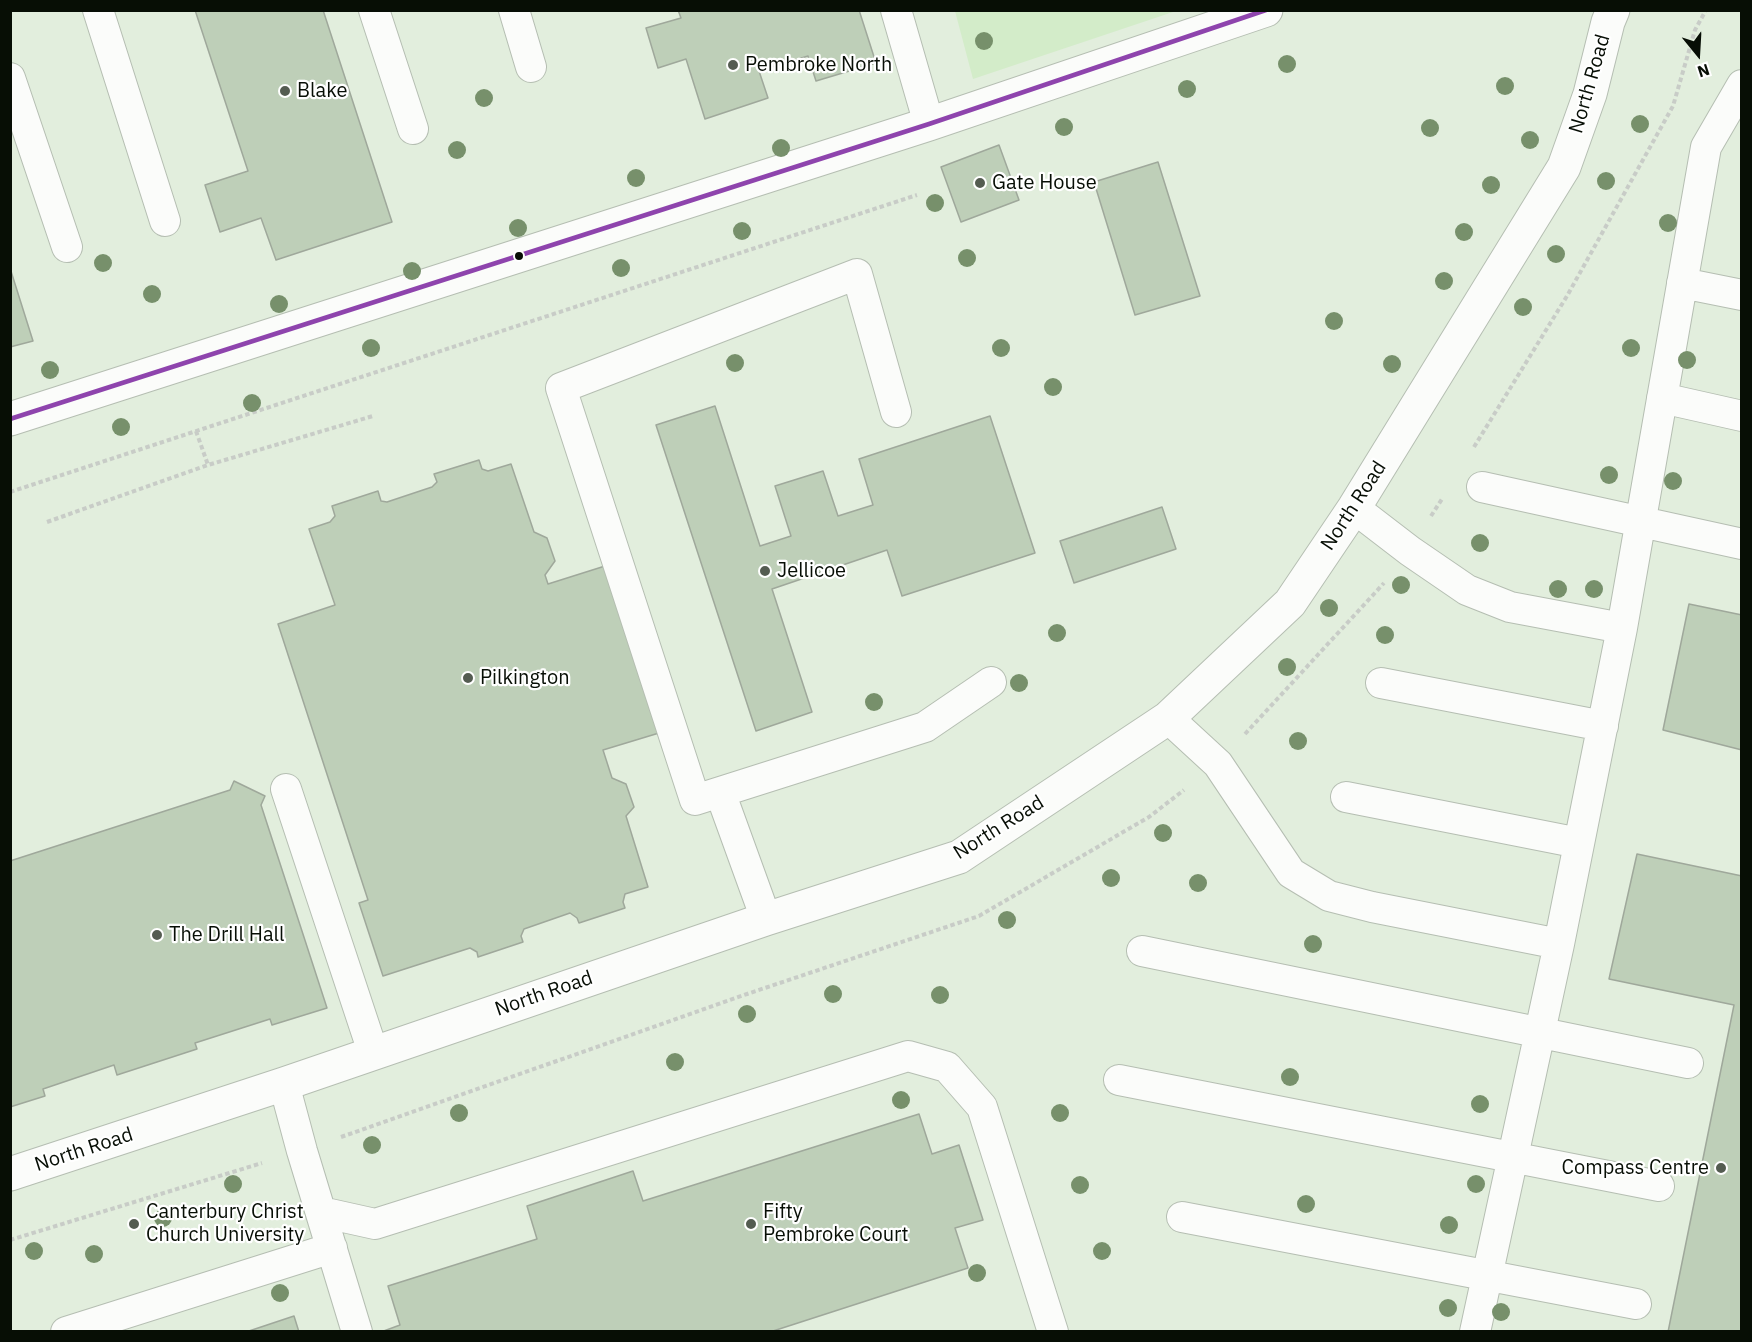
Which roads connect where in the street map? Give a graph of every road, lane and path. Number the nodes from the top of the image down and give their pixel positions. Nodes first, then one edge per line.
1 (98, 10) edge
2 (374, 10) edge
3 (514, 10) edge
4 (896, 10) edge
5 (1266, 10) edge
6 (1613, 10) edge
7 (1706, 10) edge
8 (531, 67) dead end
9 (10, 78) edge
10 (1742, 85) edge
11 (929, 124) junction
12 (412, 129) dead end
13 (917, 195) dead end
14 (165, 220) dead end
15 (67, 247) dead end
16 (1682, 283) junction
17 (1742, 295) edge
18 (1662, 398) junction
19 (896, 412) dead end
20 (373, 416) dead end
21 (1742, 416) edge
22 (10, 419) edge
23 (196, 431) junction
24 (1473, 449) dead end
25 (208, 465) junction
26 (1482, 487) dead end
27 (1448, 490) dead end
28 (10, 492) edge
29 (1354, 508) junction
30 (47, 522) dead end
31 (1641, 522) junction
32 (1742, 544) edge
33 (1410, 551) junction
34 (1622, 628) junction
35 (991, 682) dead end
36 (1381, 683) dead end
37 (1168, 718) junction
38 (1603, 726) junction
39 (1218, 764) junction
40 (286, 789) dead end
41 (720, 792) junction
42 (1346, 797) dead end
43 (1579, 843) junction
44 (766, 919) junction
45 (1559, 944) junction
46 (1142, 951) dead end
47 (1540, 1032) junction
48 (373, 1052) junction
49 (1688, 1063) dead end
50 (1119, 1080) dead end
51 (284, 1084) junction
52 (302, 1151) junction
53 (1513, 1157) junction
54 (10, 1174) edge
55 (1659, 1186) dead end
56 (321, 1212) junction
57 (1182, 1217) dead end
58 (10, 1240) edge
59 (332, 1248) junction
60 (1488, 1276) junction
61 (1636, 1304) dead end
62 (66, 1332) edge
63 (357, 1332) edge
64 (1053, 1332) edge
65 (1475, 1332) edge

1 - 14 lane
2 - 12 lane
3 - 8 lane
4 - 11 lane
5 - 11 street
6 - 29 street, North Road
7 - 24 path
9 - 15 lane
10 - 16 lane
11 - 22 street
13 - 23 path
16 - 17 lane
16 - 18 lane
18 - 21 lane
18 - 31 lane
19 - 41 lane
20 - 25 path
23 - 25 path
23 - 28 path
25 - 30 path
26 - 31 lane
27 - 33 path
29 - 33 lane
29 - 37 street, North Road
31 - 32 lane
31 - 34 lane
33 - 34 lane
33 - 39 path
34 - 38 lane
35 - 41 lane
36 - 38 lane
37 - 39 lane
37 - 44 street, North Road
38 - 43 lane
39 - 45 lane
39 - 52 path
40 - 48 lane
41 - 44 lane
42 - 43 lane
43 - 45 lane
44 - 48 street, North Road
45 - 47 lane
46 - 47 lane
47 - 49 lane
47 - 53 lane
48 - 51 street, North Road
50 - 53 lane
51 - 52 lane
51 - 54 street, North Road
52 - 56 lane
52 - 58 path
53 - 55 lane
53 - 60 lane
56 - 59 lane
56 - 64 lane
57 - 60 lane
59 - 62 lane
59 - 63 lane
60 - 61 lane
60 - 65 lane

